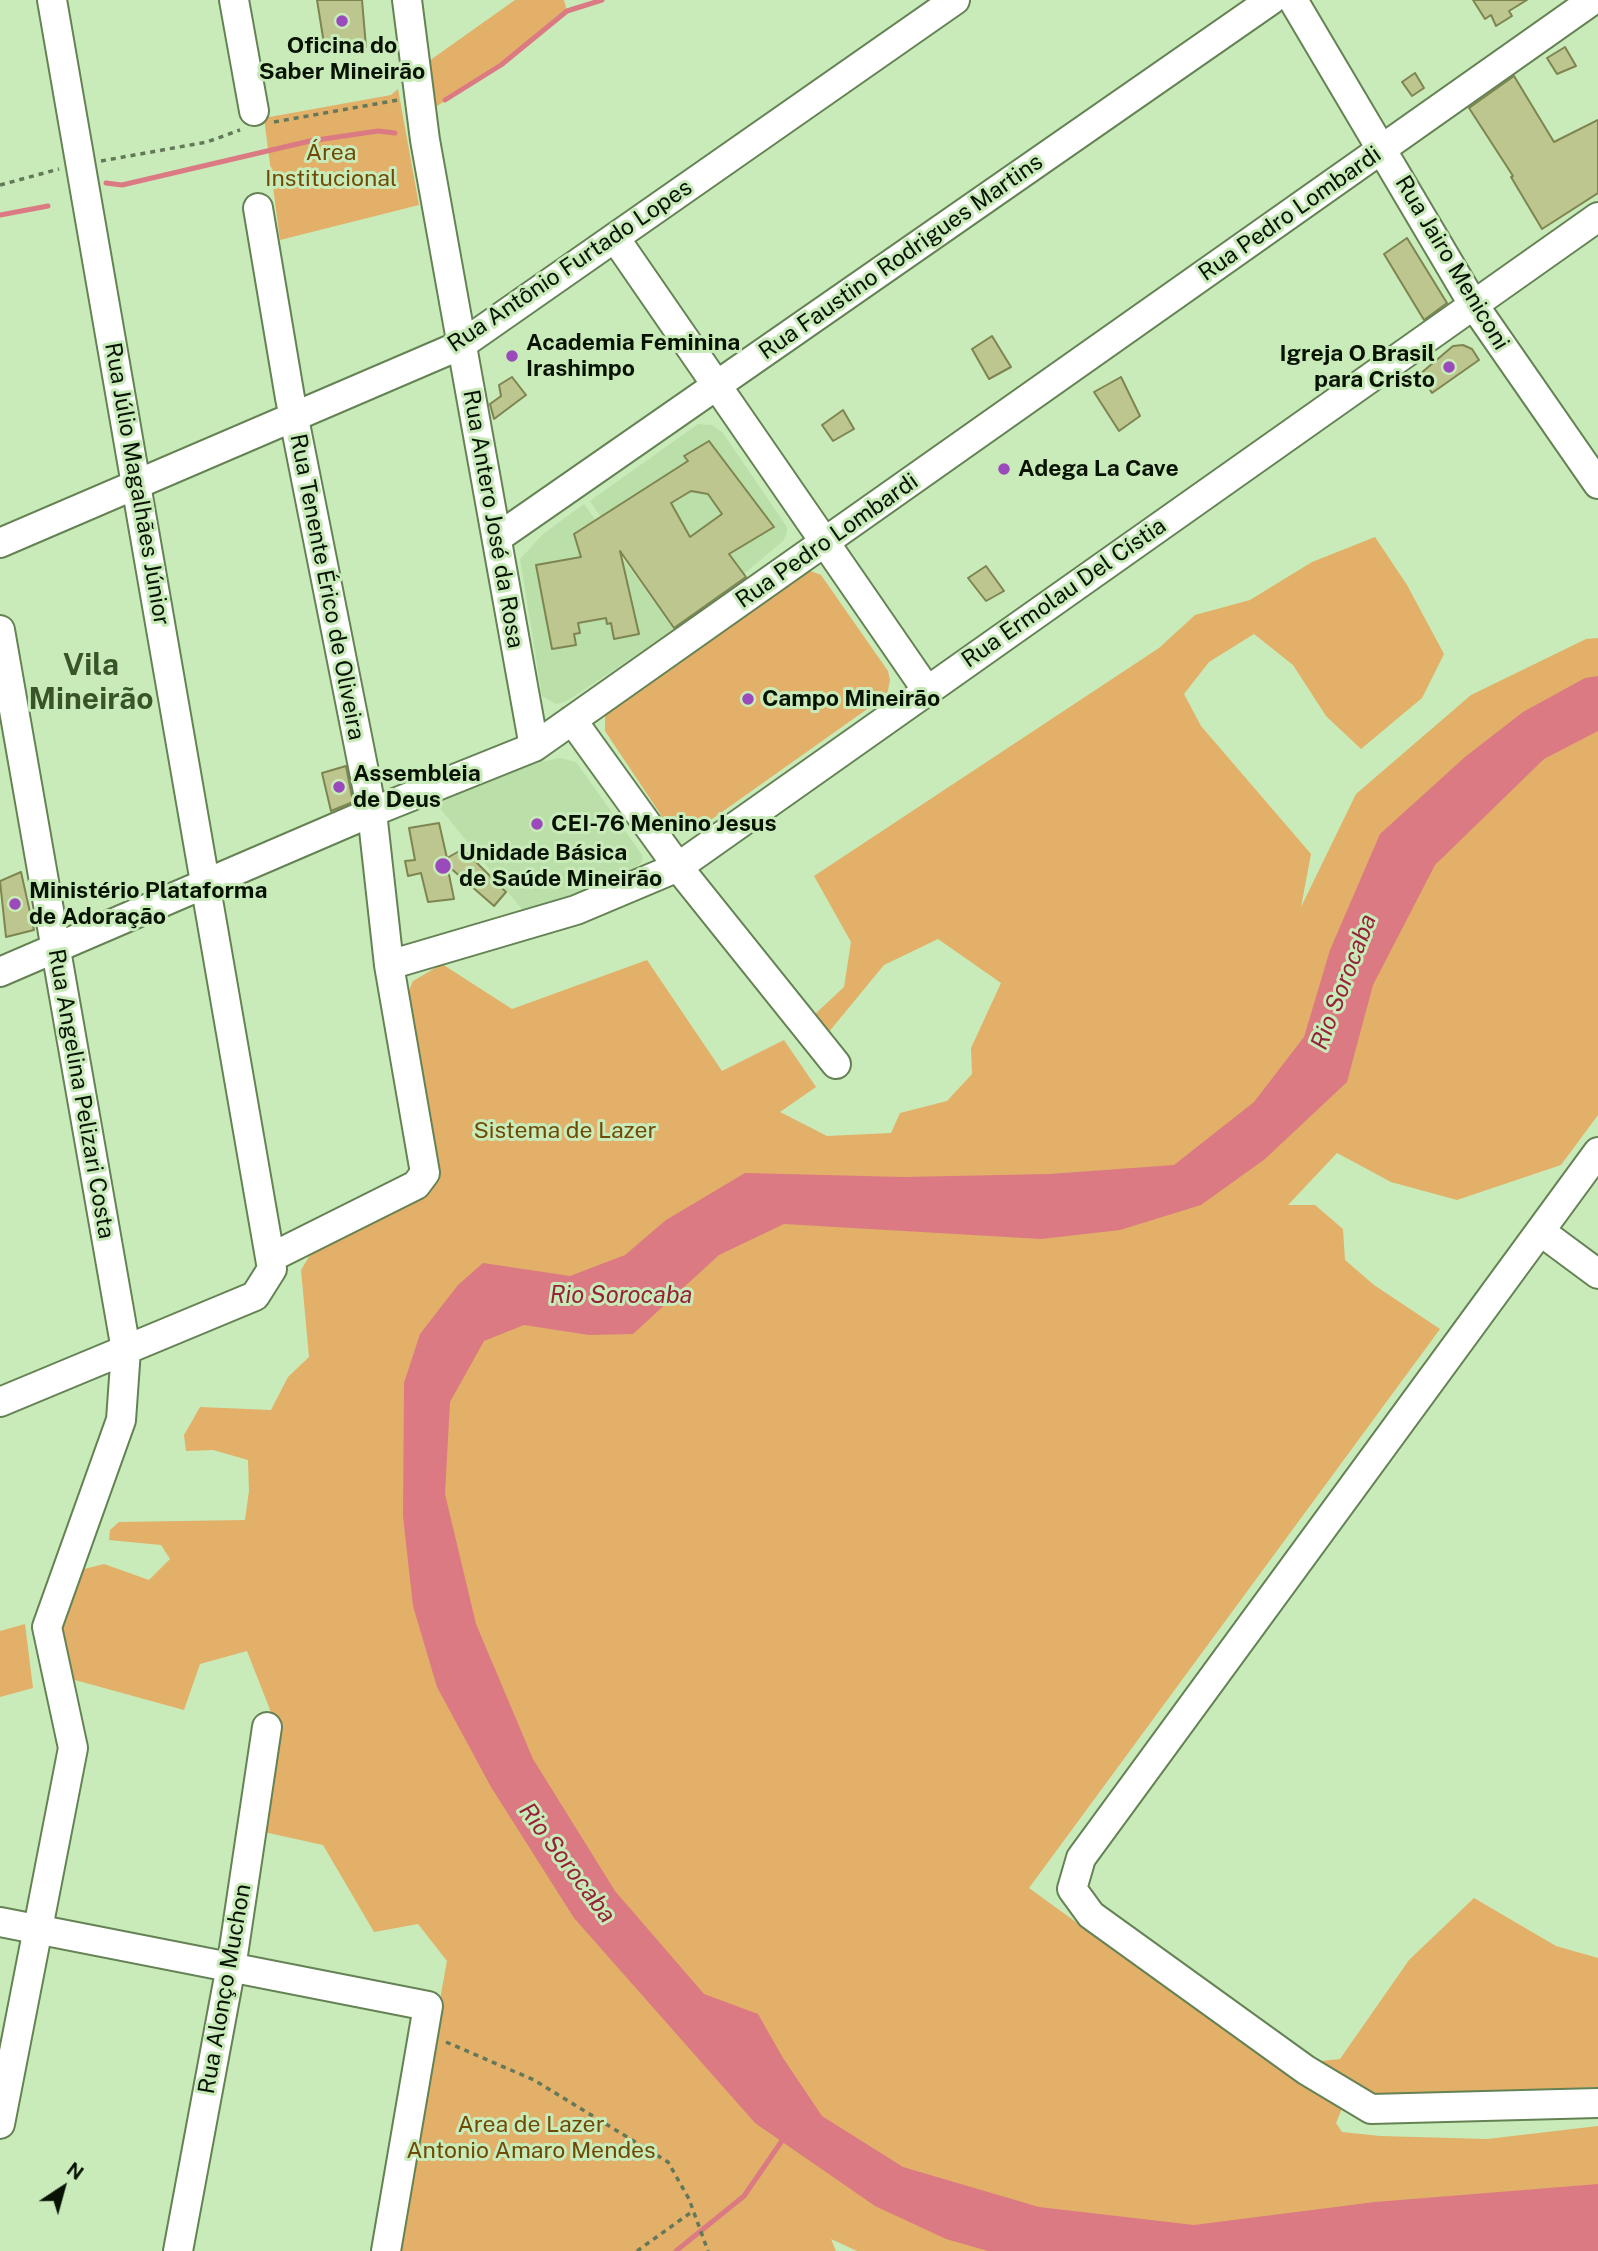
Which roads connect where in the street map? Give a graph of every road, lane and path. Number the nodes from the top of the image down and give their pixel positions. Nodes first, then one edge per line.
1 (52, 0) edge
2 (234, 0) edge
3 (407, 0) edge
4 (955, 0) edge
5 (1271, 0) edge
6 (1293, 0) edge
7 (1593, 0) edge
8 (254, 111) dead end
9 (1382, 149) junction
10 (81, 165) junction
11 (0, 185) edge
12 (258, 208) dead end
13 (1598, 217) edge
14 (615, 238) junction
15 (1473, 304) junction
16 (461, 345) junction
17 (717, 385) junction
18 (295, 416) junction
19 (137, 482) junction
20 (1598, 484) edge
21 (497, 538) junction
22 (825, 542) junction
23 (0, 543) edge
24 (0, 630) edge
25 (926, 689) junction
26 (572, 720) junction
27 (534, 747) junction
28 (372, 813) junction
29 (678, 867) junction
30 (206, 886) junction
31 (56, 948) junction
32 (389, 965) junction
33 (0, 972) edge
34 (836, 1065) dead end
35 (1598, 1152) edge
36 (1540, 1231) junction
37 (272, 1257) junction
38 (1598, 1274) edge
39 (126, 1350) junction
40 (0, 1402) edge
41 (267, 1727) dead end
42 (0, 1922) edge
43 (38, 1928) junction
44 (229, 1966) junction
45 (426, 2022) junction
46 (1598, 2104) edge
47 (0, 2124) edge
48 (694, 2211) junction
49 (178, 2251) edge
50 (386, 2251) edge
51 (637, 2251) edge
52 (708, 2251) edge

1 - 10 street, Rua Júlio Magalhães Júnior
2 - 8 street
3 - 16 street, Rua Antero José da Rosa
4 - 14 street, Rua Antônio Furtado Lopes
5 - 17 street, Rua Faustino Rodrigues Martins
6 - 9 street, Rua Jairo Meniconi
7 - 9 street, Rua Pedro Lombardi
9 - 15 street, Rua Jairo Meniconi
9 - 22 street, Rua Pedro Lombardi
10 - 11 path
10 - 19 street, Rua Júlio Magalhães Júnior
12 - 18 street, Rua Tenente Érico de Oliveira
13 - 15 street, Rua Ermolau Del Cístia
14 - 16 street, Rua Antônio Furtado Lopes
14 - 17 street
15 - 20 street, Rua Jairo Meniconi
15 - 25 street, Rua Ermolau Del Cístia
16 - 18 street, Rua Antônio Furtado Lopes
16 - 21 street, Rua Antero José da Rosa
17 - 21 street, Rua Faustino Rodrigues Martins
17 - 22 street
18 - 19 street, Rua Antônio Furtado Lopes
18 - 28 street, Rua Tenente Érico de Oliveira
19 - 23 street, Rua Antônio Furtado Lopes
19 - 30 street, Rua Júlio Magalhães Júnior
21 - 27 street, Rua Antero José da Rosa
22 - 25 street
22 - 26 street, Rua Pedro Lombardi
24 - 31 street, Rua Angelina Pelizari Costa
25 - 29 street, Rua Ermolau Del Cístia
26 - 27 street, Rua Pedro Lombardi
26 - 29 street
27 - 28 street, Rua Pedro Lombardi
28 - 30 street, Rua Pedro Lombardi
28 - 32 street, Rua Tenente Érico de Oliveira
29 - 32 street, Rua Ermolau Del Cístia
29 - 34 street
30 - 31 street, Rua Pedro Lombardi
30 - 37 street, Rua Júlio Magalhães Júnior
31 - 33 street, Rua Pedro Lombardi
31 - 39 street, Rua Angelina Pelizari Costa
32 - 37 street, Rua Tenente Érico de Oliveira
35 - 36 street
36 - 38 street
36 - 46 street
37 - 39 street
39 - 40 street
39 - 43 street, Rua Angelina Pelizari Costa
41 - 44 street, Rua Alonço Muchon
42 - 43 street
43 - 44 street
43 - 47 street, Rua Angelina Pelizari Costa
44 - 45 street
44 - 49 street, Rua Alonço Muchon
45 - 48 path
45 - 50 street
48 - 51 path
48 - 52 path

